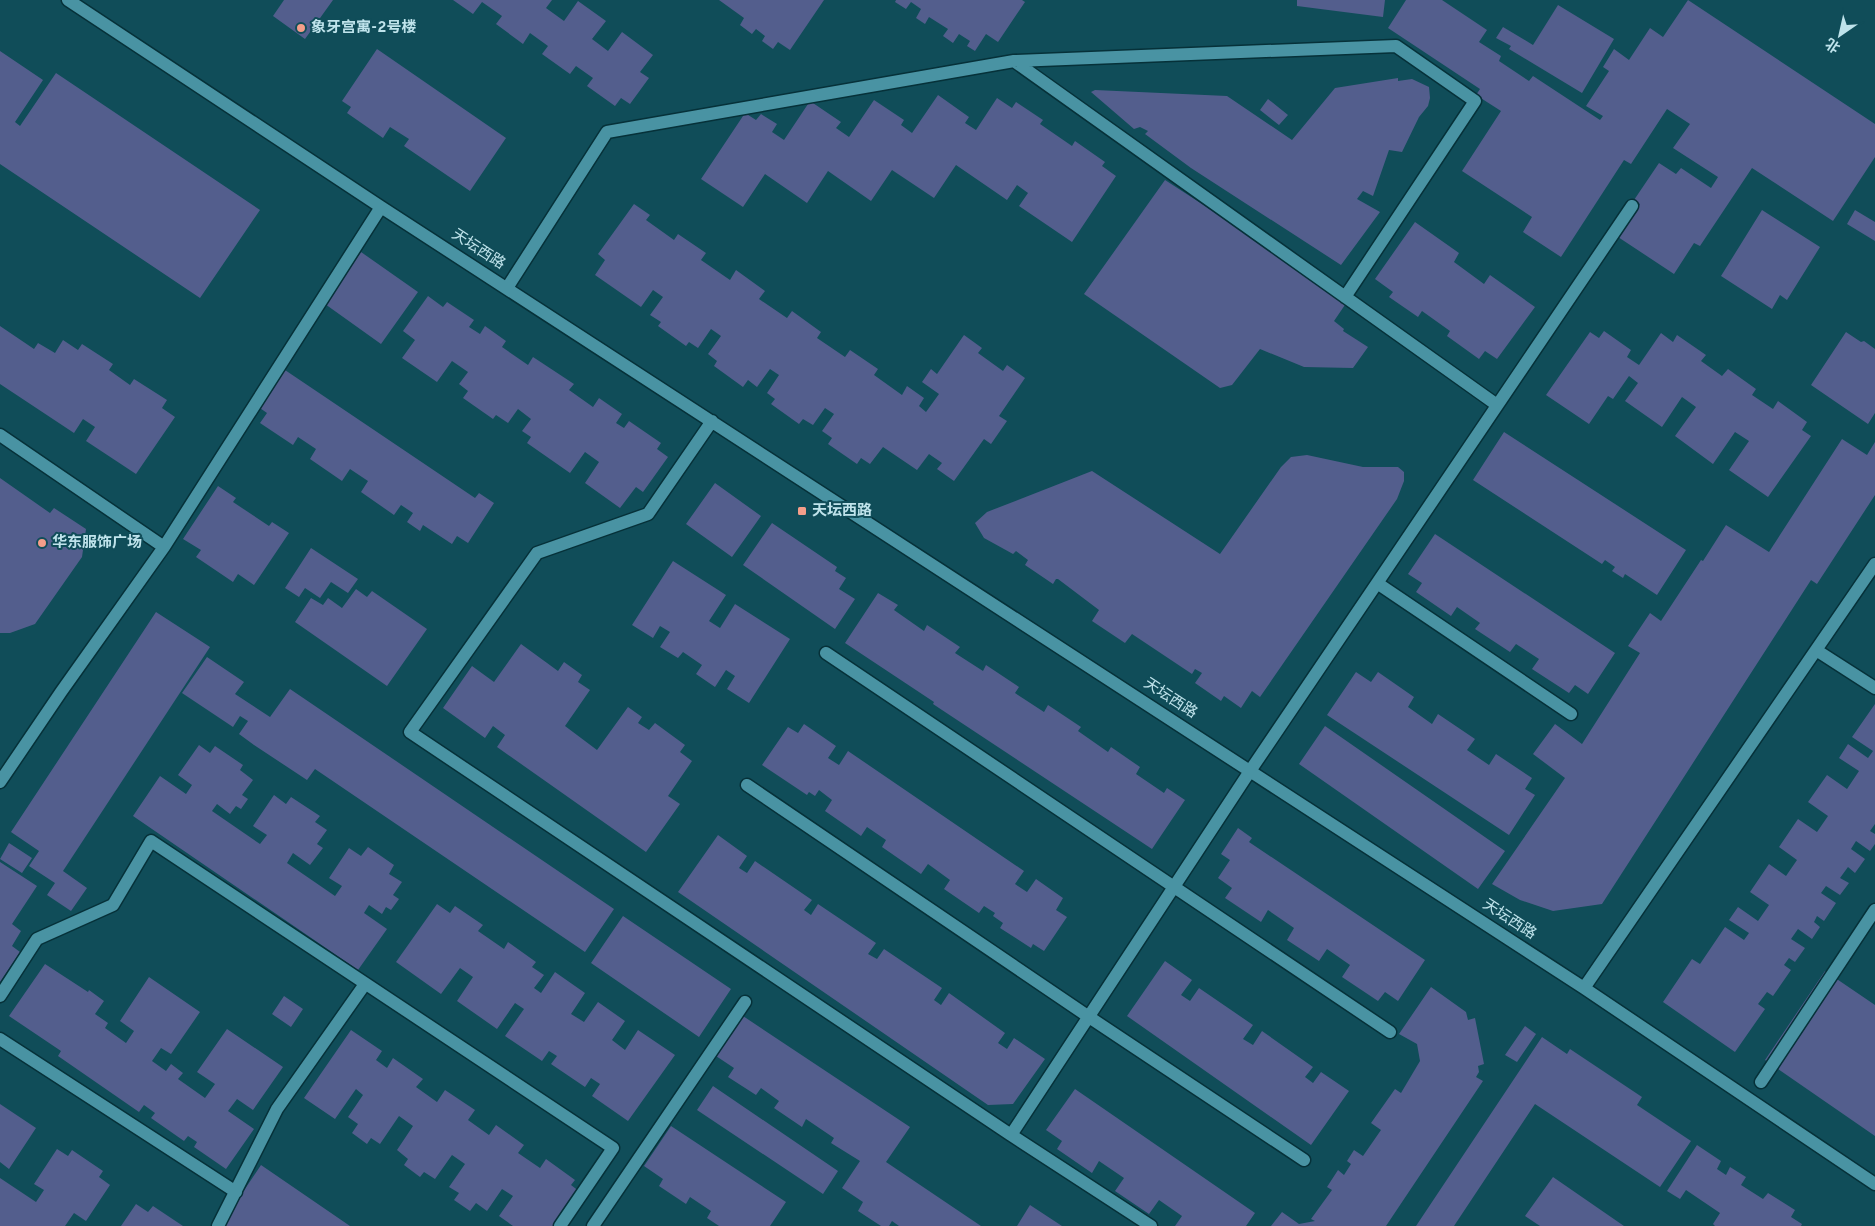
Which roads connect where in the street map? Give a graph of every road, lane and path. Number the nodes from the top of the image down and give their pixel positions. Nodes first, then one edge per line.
1 (68, 0) edge
2 (1014, 61) junction
3 (1632, 206) dead end
4 (381, 207) junction
5 (507, 288) junction
6 (1345, 297) junction
7 (1498, 405) junction
8 (712, 421) junction
9 (0, 435) edge
10 (164, 547) junction
11 (1875, 564) edge
12 (1377, 583) junction
13 (1816, 650) junction
14 (826, 653) dead end
15 (1875, 688) edge
16 (1571, 714) dead end
17 (1250, 771) junction
18 (0, 782) edge
19 (747, 785) dead end
20 (1173, 887) junction
21 (1875, 910) edge
22 (365, 984) junction
23 (1584, 988) junction
24 (0, 996) edge
25 (745, 1002) dead end
26 (1088, 1017) junction
27 (1390, 1032) dead end
28 (0, 1039) edge
29 (1761, 1082) dead end
30 (1011, 1135) junction
31 (1304, 1160) dead end
32 (1875, 1184) edge
33 (236, 1192) junction
34 (218, 1226) edge
35 (560, 1226) edge
36 (593, 1226) edge
37 (1151, 1226) edge

1 - 4 street, 天坛西路
2 - 5 street
2 - 6 street
2 - 6 street
3 - 7 street
4 - 5 street, 天坛西路
4 - 10 street
5 - 8 street, 天坛西路
6 - 7 street
7 - 12 street
8 - 17 street, 天坛西路
8 - 30 street
9 - 10 street
10 - 18 street
11 - 13 street
12 - 16 street
12 - 17 street
13 - 15 street
13 - 23 street
14 - 20 street
17 - 20 street
17 - 23 street, 天坛西路
19 - 26 street
20 - 26 street
20 - 27 street
21 - 29 street
22 - 24 street
22 - 33 street
22 - 35 street
23 - 32 street, 天坛西路
25 - 36 street
26 - 30 street
26 - 31 street
28 - 33 street
30 - 37 street
33 - 34 street

